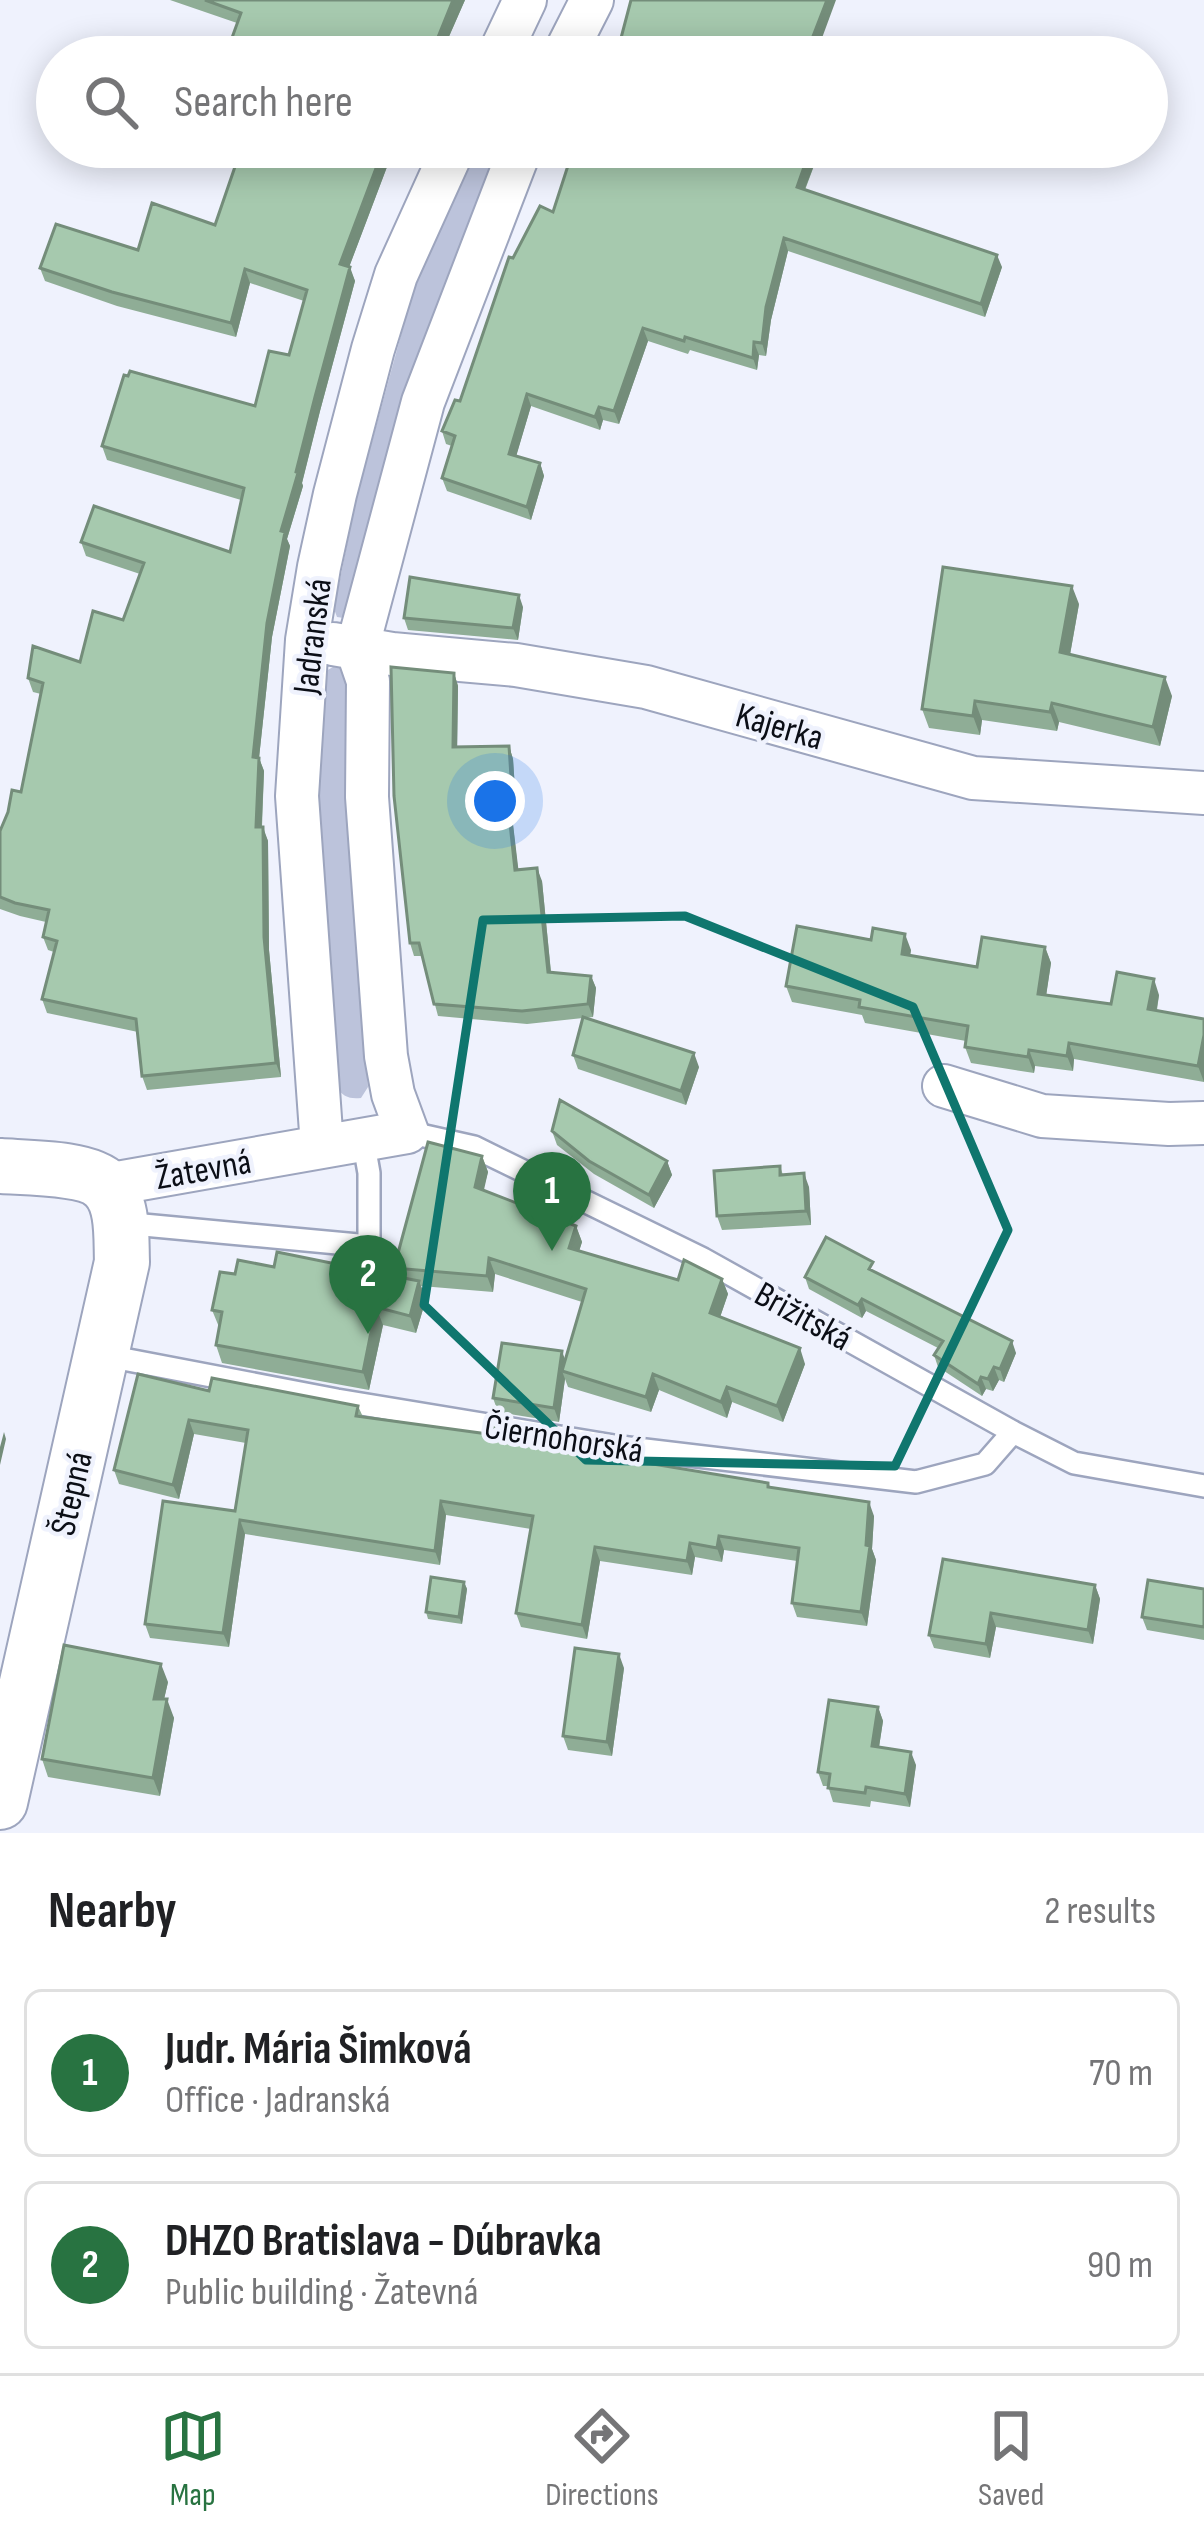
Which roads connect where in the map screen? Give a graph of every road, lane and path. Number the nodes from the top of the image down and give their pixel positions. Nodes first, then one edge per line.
1 (525, 0) edge
2 (592, 0) edge
3 (508, 36) edge
4 (574, 36) edge
5 (444, 168) edge
6 (513, 168) edge
7 (307, 640) junction
8 (357, 649) junction
9 (1204, 793) edge
10 (944, 1086) dead end
11 (1204, 1123) edge
12 (407, 1132) junction
13 (343, 1142) junction
14 (0, 1166) edge
15 (113, 1204) junction
16 (369, 1246) junction
17 (380, 1295) edge
18 (102, 1355) junction
19 (1013, 1432) junction
20 (1204, 1486) edge
21 (0, 1802) edge

1 - 3 street
2 - 4 street
5 - 7 street, Jadranská
6 - 8 street, Jadranská
7 - 8 street, Kajerka
7 - 13 street, Jadranská
8 - 9 street, Kajerka
8 - 12 street, Jadranská
10 - 11 street
12 - 13 street, Žatevná
12 - 19 lane, Brižitská
13 - 15 street, Žatevná
13 - 16 lane
14 - 15 street, Žatevná
15 - 16 lane
15 - 18 street, Štepná
16 - 17 lane
18 - 19 lane, Čiernohorská
18 - 21 street, Štepná
19 - 20 lane, Brižitská

